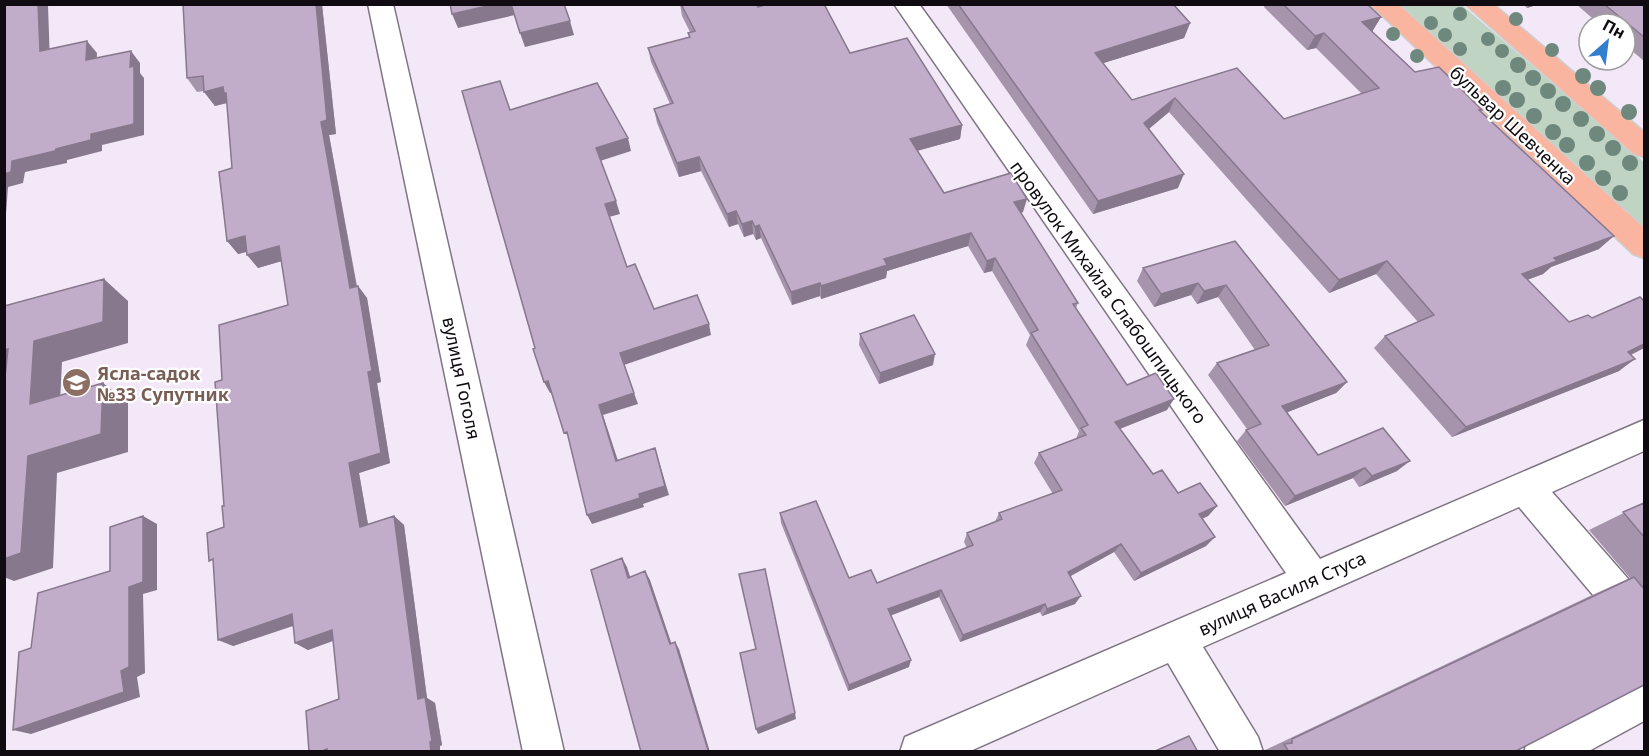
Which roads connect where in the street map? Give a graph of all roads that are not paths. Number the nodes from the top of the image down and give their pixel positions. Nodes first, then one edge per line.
1 (380, 4) edge
2 (906, 4) edge
3 (1382, 4) edge
4 (1477, 4) edge
5 (1644, 147) edge
6 (1644, 246) edge
7 (1644, 435) edge
8 (1525, 487) junction
9 (1312, 579) junction
10 (1644, 625) edge
11 (1176, 639) junction
12 (1644, 700) edge
13 (544, 752) edge
14 (920, 752) edge
15 (1243, 752) edge
16 (1544, 752) edge

1 - 13 street, вулиця Гоголя
2 - 9 street, провулок Михайла Слабошпицького
3 - 6 main road, бульвар Шевченка
4 - 5 main road
7 - 8 street, вулиця Василя Стуса
8 - 9 street, вулиця Василя Стуса
8 - 10 street
9 - 11 street, вулиця Василя Стуса
11 - 14 street, вулиця Василя Стуса
11 - 15 street
12 - 16 street

